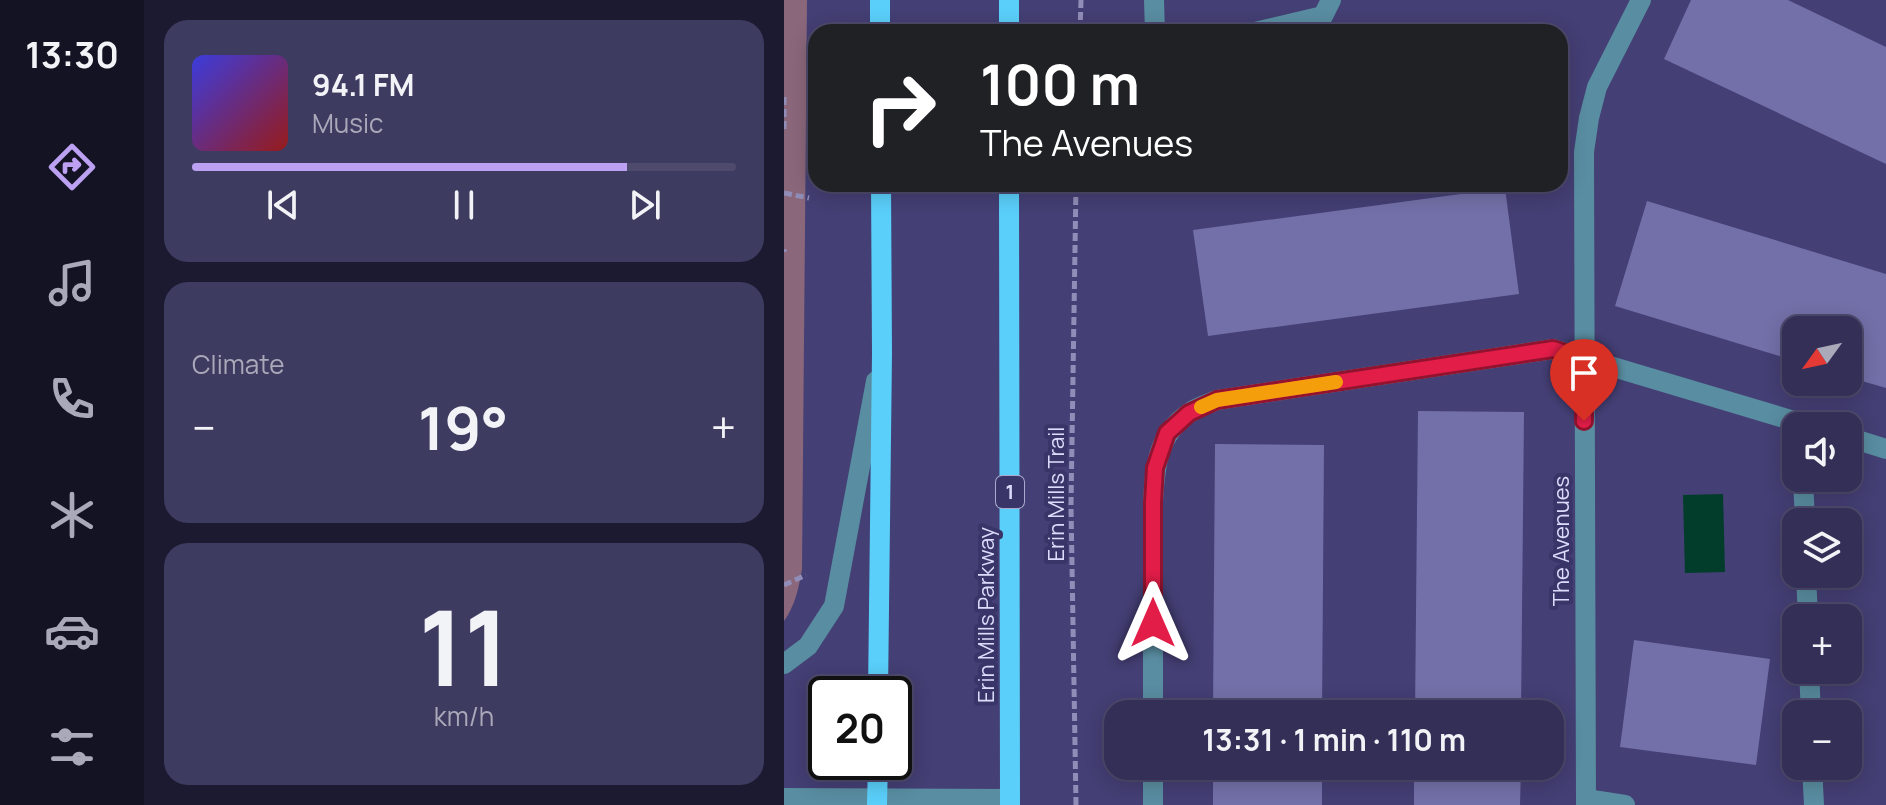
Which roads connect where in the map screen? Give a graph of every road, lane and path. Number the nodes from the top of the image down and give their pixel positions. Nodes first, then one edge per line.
1 (880, 0) edge
2 (1009, 0) edge
3 (1081, 0) edge
4 (1154, 0) edge
5 (1331, 0) edge
6 (1641, 0) edge
7 (880, 24) edge
8 (1009, 24) edge
9 (1080, 24) edge
10 (1155, 24) edge
11 (1289, 24) edge
12 (784, 97) edge
13 (784, 129) edge
14 (881, 192) edge
15 (1009, 192) edge
16 (1076, 192) edge
17 (784, 193) edge
18 (809, 198) dead end
19 (882, 353) junction
20 (1584, 359) junction
21 (1782, 418) edge
22 (1862, 441) edge
23 (1886, 449) edge
24 (807, 575) dead end
25 (784, 585) edge
26 (784, 664) edge
27 (878, 676) edge
28 (1153, 700) edge
29 (878, 780) edge
30 (1153, 780) edge
31 (1813, 780) edge
32 (784, 798) edge
33 (877, 802) edge
34 (1010, 802) edge
35 (1586, 802) edge
36 (1076, 805) edge
37 (1153, 805) edge
38 (1625, 805) edge
39 (1814, 805) edge

1 - 7 main road
2 - 8 main road
3 - 9 path
4 - 10 lane
5 - 11 lane
6 - 20 lane, The Avenues
12 - 13 path
14 - 19 main road
15 - 34 main road, Erin Mills Parkway / 1
16 - 36 path, Erin Mills Trail
17 - 18 path
19 - 26 lane
19 - 27 main road
20 - 21 lane
20 - 28 lane
20 - 35 lane, The Avenues
22 - 23 lane
24 - 25 path
29 - 33 main road
30 - 37 lane
31 - 39 lane
32 - 33 lane
33 - 34 lane
35 - 38 lane

